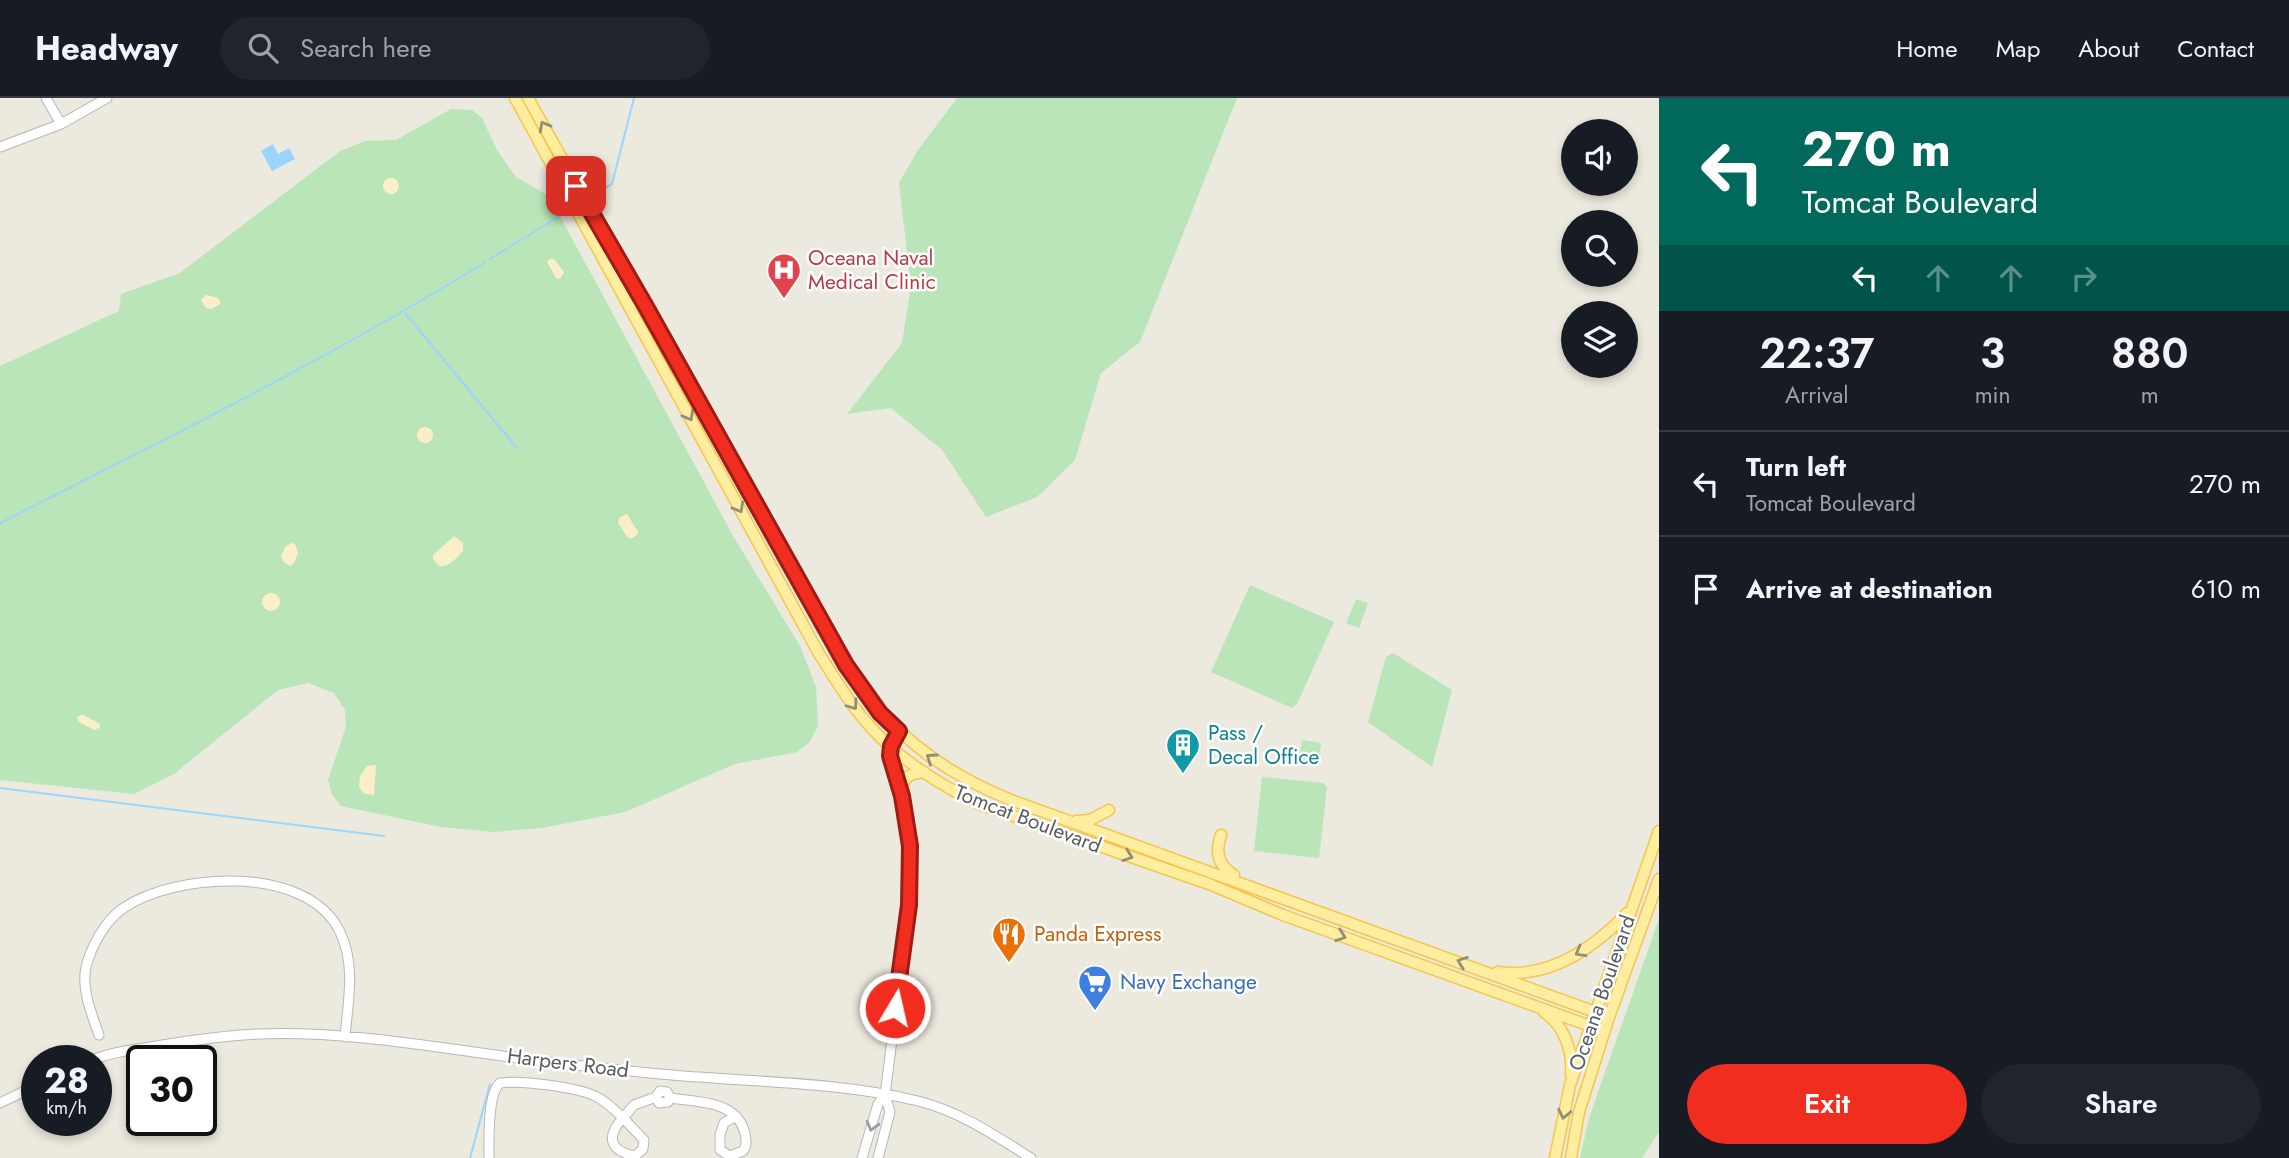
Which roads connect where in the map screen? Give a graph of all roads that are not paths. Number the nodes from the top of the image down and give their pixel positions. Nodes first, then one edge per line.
1 (46, 98) edge
2 (107, 98) edge
3 (514, 98) edge
4 (528, 98) edge
5 (61, 124) junction
6 (0, 147) edge
7 (899, 731) junction
8 (891, 746) junction
9 (923, 772) junction
10 (901, 793) junction
11 (1109, 810) dead end
12 (1071, 821) junction
13 (1659, 831) edge
14 (1221, 835) dead end
15 (1659, 879) edge
16 (1265, 891) junction
17 (1632, 908) junction
18 (1485, 971) junction
19 (1519, 1001) junction
20 (1595, 1012) junction
21 (1609, 1017) junction
22 (1590, 1026) junction
23 (1604, 1031) junction
24 (99, 1035) dead end
25 (345, 1037) junction
26 (112, 1054) edge
27 (664, 1074) junction
28 (1570, 1084) junction
29 (21, 1093) edge
30 (663, 1095) junction
31 (885, 1095) junction
32 (0, 1103) edge
33 (736, 1116) dead end
34 (489, 1158) edge
35 (862, 1158) edge
36 (878, 1158) edge
37 (1031, 1158) edge
38 (1555, 1158) edge
39 (1572, 1158) edge

1 - 5 street
2 - 5 street
3 -> 8 main road, Tomcat Boulevard
7 -> 4 main road, Tomcat Boulevard
5 - 6 street
7 - 8 street
12 -> 7 main road, Tomcat Boulevard
8 - 9 main road, Tomcat Boulevard
8 - 10 street
9 - 10 main road
9 -> 19 main road, Tomcat Boulevard
10 - 31 street
11 - 12 main road
12 - 16 main road, Tomcat Boulevard
13 - 17 main road, Oceana Boulevard
14 - 16 main road
15 - 21 main road, Oceana Boulevard
18 -> 16 main road, Tomcat Boulevard
17 -> 18 main road
17 - 20 main road, Oceana Boulevard
18 - 20 main road, Tomcat Boulevard
19 - 22 main road, Tomcat Boulevard
19 - 28 main road
20 - 21 main road, Tomcat Boulevard
20 - 22 main road, Oceana Boulevard
21 - 23 main road, Oceana Boulevard
22 - 23 main road, Tomcat Boulevard
22 - 28 main road, Oceana Boulevard
23 - 39 main road, Oceana Boulevard
24 - 25 street
25 - 26 street, Harpers Road
25 - 27 street, Harpers Road
27 - 30 street
27 - 31 street, Harpers Road
28 -> 38 main road, Oceana Boulevard
29 - 32 street
30 - 33 street
30 - 34 street
31 -> 35 street
31 - 36 street
31 - 37 street, Harpers Road

